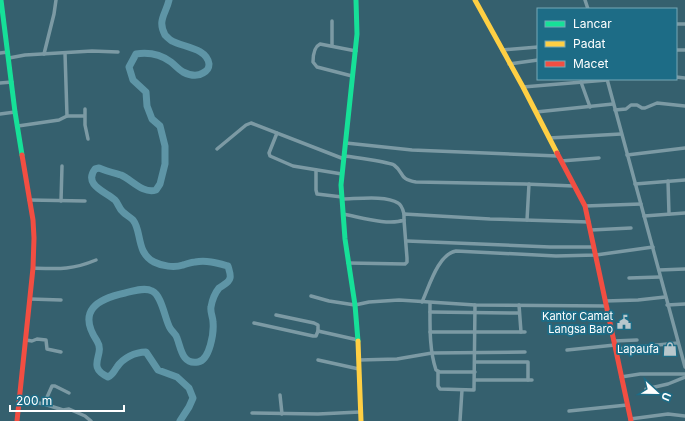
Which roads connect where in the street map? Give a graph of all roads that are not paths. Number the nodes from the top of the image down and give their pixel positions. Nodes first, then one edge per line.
1 (1, 0) edge
2 (56, 0) edge
3 (356, 0) edge
4 (475, 0) edge
5 (2, 21) edge
6 (332, 21) dead end
7 (332, 46) junction
8 (537, 46) edge
9 (502, 50) junction
10 (356, 51) junction
11 (8, 52) junction
12 (118, 52) dead end
13 (0, 53) edge
14 (65, 53) junction
15 (44, 54) junction
16 (9, 58) junction
17 (537, 60) edge
18 (509, 64) junction
19 (352, 76) junction
20 (598, 80) edge
21 (607, 80) edge
22 (12, 82) junction
23 (581, 82) junction
24 (0, 83) edge
25 (523, 87) junction
26 (613, 104) junction
27 (685, 106) edge
28 (590, 107) junction
29 (85, 109) dead end
30 (615, 110) junction
31 (15, 112) junction
32 (536, 112) junction
33 (0, 114) edge
34 (67, 116) junction
35 (84, 116) junction
36 (18, 126) junction
37 (277, 133) junction
38 (621, 134) junction
39 (549, 138) junction
40 (88, 139) dead end
41 (346, 143) junction
42 (685, 148) edge
43 (217, 149) dead end
44 (627, 155) junction
45 (558, 156) junction
46 (344, 157) junction
47 (599, 158) dead end
48 (561, 161) junction
49 (62, 166) dead end
50 (316, 170) junction
51 (342, 174) junction
52 (685, 180) edge
53 (668, 181) junction
54 (529, 184) junction
55 (635, 184) junction
56 (574, 186) junction
57 (342, 198) junction
58 (29, 200) junction
59 (61, 200) junction
60 (85, 201) dead end
61 (640, 204) junction
62 (585, 206) junction
63 (685, 213) edge
64 (343, 214) junction
65 (404, 214) junction
66 (669, 214) junction
67 (644, 216) junction
68 (404, 220) junction
69 (527, 220) junction
70 (589, 222) junction
71 (631, 228) dead end
72 (591, 230) junction
73 (407, 241) junction
74 (594, 247) junction
75 (653, 247) junction
76 (596, 255) junction
77 (96, 260) dead end
78 (348, 263) junction
79 (33, 268) junction
80 (685, 269) edge
81 (659, 270) junction
82 (660, 276) junction
83 (629, 278) dead end
84 (311, 296) dead end
85 (665, 297) junction
86 (30, 300) junction
87 (61, 300) dead end
88 (422, 302) junction
89 (430, 303) junction
90 (605, 303) junction
91 (685, 304) edge
92 (355, 305) junction
93 (475, 305) junction
94 (519, 305) junction
95 (667, 306) junction
96 (430, 312) junction
97 (475, 313) junction
98 (519, 313) junction
99 (276, 315) dead end
100 (254, 324) dead end
101 (318, 330) junction
102 (430, 332) junction
103 (475, 332) junction
104 (26, 340) junction
105 (358, 340) junction
106 (637, 340) dead end
107 (678, 343) junction
108 (615, 345) junction
109 (567, 350) dead end
110 (61, 352) dead end
111 (525, 352) dead end
112 (432, 353) junction
113 (475, 353) junction
114 (318, 360) dead end
115 (359, 360) junction
116 (475, 362) junction
117 (685, 367) edge
118 (359, 369) junction
119 (438, 372) junction
120 (475, 372) junction
121 (685, 374) edge
122 (621, 377) junction
123 (685, 377) edge
124 (475, 380) junction
125 (646, 389) dead end
126 (462, 390) junction
127 (69, 393) dead end
128 (280, 395) dead end
129 (19, 399) junction
130 (44, 404) junction
131 (627, 406) junction
132 (569, 410) dead end
133 (360, 412) junction
134 (252, 413) dead end
135 (282, 414) junction
136 (685, 416) edge
137 (630, 420) edge
138 (17, 421) edge
139 (91, 421) edge
140 (360, 421) edge
141 (460, 421) edge

1 - 5 street
2 - 15 street
3 - 10 street
4 - 9 street
5 - 11 street
6 - 7 street
7 - 10 street
7 - 19 street
8 - 9 street
9 - 18 street
10 - 19 street
11 - 13 street
11 - 16 street
12 - 14 street
14 - 15 street
14 - 34 street
15 - 16 street
16 - 22 street
17 - 18 street
18 - 25 street
19 - 41 street
20 - 23 street
21 - 26 street
22 - 24 street
22 - 31 street
23 - 25 street
23 - 28 street
25 - 32 street
26 - 28 street
26 - 30 street
27 - 30 street
28 - 32 street
29 - 35 street
30 - 38 street
31 - 33 street
31 - 36 street
32 - 39 street
34 - 35 street
34 - 36 street
35 - 40 street
36 - 58 street
37 - 43 street
37 - 46 street
37 - 50 street
38 - 39 street
38 - 44 street
39 - 45 street
41 - 45 street
41 - 46 street
42 - 44 street
44 - 55 street
45 - 48 street
46 - 51 street
46 - 54 street
47 - 48 street
48 - 56 street
49 - 59 street
50 - 51 street
50 - 57 street
51 - 57 street
52 - 53 street
53 - 55 street
53 - 66 street
54 - 56 street
54 - 69 street
55 - 61 street
56 - 62 street
57 - 64 street
57 - 65 street
58 - 59 street
58 - 79 street
59 - 60 street
61 - 62 street
61 - 67 street
62 - 70 street
63 - 66 street
64 - 68 street
64 - 78 street
65 - 68 street
65 - 69 street
66 - 67 street
67 - 75 street
68 - 73 street
69 - 70 street
70 - 72 street
71 - 72 street
72 - 74 street
73 - 74 street
73 - 78 street
74 - 76 street
75 - 76 street
75 - 81 street
76 - 88 street
76 - 90 street
77 - 79 street
78 - 92 street
79 - 86 street
80 - 81 street
81 - 82 street
82 - 83 street
82 - 85 street
84 - 92 street
85 - 90 street
85 - 95 street
86 - 87 street
86 - 104 street
88 - 89 street
88 - 92 street
89 - 93 street
89 - 96 street
90 - 94 street
90 - 108 street
91 - 95 street
92 - 105 street
93 - 94 street
93 - 97 street
94 - 98 street
95 - 107 street
96 - 97 street
96 - 102 street
97 - 98 street
97 - 103 street
98 - 103 street
99 - 101 street
100 - 101 street
101 - 105 street
102 - 103 street
102 - 112 street
103 - 113 street
104 - 110 street
104 - 129 street
105 - 115 street
106 - 108 street
107 - 108 street
107 - 117 street
108 - 109 street
108 - 122 street
111 - 113 street
112 - 113 street
112 - 115 street
112 - 119 street
113 - 116 street
114 - 118 street
115 - 118 street
116 - 120 street
116 - 124 street
118 - 133 street
119 - 120 street
119 - 126 street
120 - 124 street
121 - 122 street
122 - 131 street
123 - 125 street
124 - 126 street
126 - 141 street
127 - 130 street
128 - 135 street
129 - 130 street
129 - 138 street
130 - 139 street
131 - 132 street
131 - 137 street
133 - 135 street
133 - 140 street
134 - 135 street
136 - 137 street

